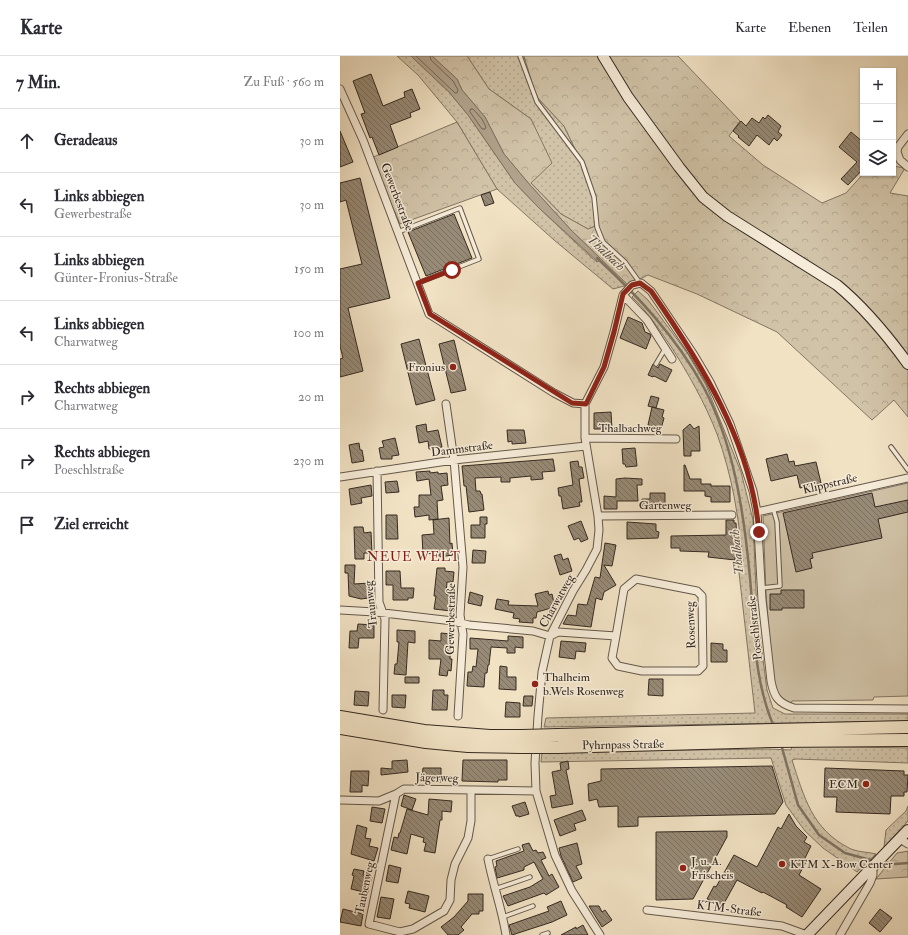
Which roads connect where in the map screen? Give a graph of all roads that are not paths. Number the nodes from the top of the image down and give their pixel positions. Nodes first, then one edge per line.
1 (520, 56) edge
2 (602, 56) edge
3 (340, 89) edge
4 (908, 134) edge
5 (908, 167) edge
6 (398, 232) junction
7 (418, 283) junction
8 (640, 283) junction
9 (624, 293) junction
10 (666, 348) junction
11 (672, 359) dead end
12 (656, 364) dead end
13 (908, 364) edge
14 (446, 404) dead end
15 (586, 404) junction
16 (585, 438) junction
17 (676, 439) dead end
18 (586, 446) junction
19 (892, 447) dead end
20 (454, 460) junction
21 (908, 470) edge
22 (377, 471) junction
23 (340, 477) edge
24 (908, 478) edge
25 (773, 508) junction
26 (757, 512) junction
27 (732, 515) dead end
28 (598, 516) junction
29 (761, 588) junction
30 (340, 610) edge
31 (383, 613) junction
32 (462, 623) junction
33 (550, 636) junction
34 (616, 636) junction
35 (908, 709) edge
36 (383, 710) dead end
37 (458, 716) dead end
38 (340, 717) edge
39 (908, 727) edge
40 (340, 728) edge
41 (792, 736) junction
42 (908, 740) edge
43 (522, 741) junction
44 (558, 741) junction
45 (471, 790) junction
46 (536, 791) junction
47 (396, 794) junction
48 (340, 800) edge
49 (908, 830) edge
50 (904, 841) edge
51 (518, 849) dead end
52 (488, 859) joint
53 (873, 867) junction
54 (530, 877) dead end
55 (494, 889) junction
56 (533, 906) dead end
57 (647, 910) dead end
58 (503, 917) junction
59 (548, 933) dead end
60 (506, 935) edge
61 (542, 935) edge
62 (600, 935) edge
63 (807, 935) edge
64 (840, 935) edge

1 - 8 lane
2 - 13 main road
3 - 6 street, Gewerbestraße
4 - 5 street
6 - 7 street, Gewerbestraße
6 - 7 lane
7 - 15 street, Gewerbestraße
8 - 9 street
8 - 26 street, Poeschlstraße
9 - 10 street
9 - 15 street, Charwatweg
10 - 11 street
10 - 12 lane
14 - 20 street, Gewerbestraße
15 - 16 street, Charwatweg
16 - 17 street, Thalbachweg
16 - 18 street, Charwatweg
18 - 20 street, Dammstraße
18 - 28 street, Charwatweg
19 - 21 lane
20 - 22 street, Dammstraße
20 - 32 street, Gewerbestraße
22 - 23 street, Dammstraße
22 - 31 street, Traunweg
24 - 25 street, Klippstraße
25 - 26 street, Klippstraße
25 - 29 lane
26 - 29 street, Poeschlstraße
27 - 28 street, Gartenweg
28 - 33 street, Charwatweg
29 - 35 street, Poeschlstraße
30 - 31 street
31 - 32 street
31 - 36 street, Traunweg
32 - 33 street
32 - 37 street, Gewerbestraße
33 - 34 street
33 - 46 street, Charwatweg
34 - 34 street, Rosenweg
38 - 43 main road, Pyhrnpass Straße
39 - 41 main road, Pyhrnpass Straße
40 - 43 main road, Pyhrnpass Straße
41 - 42 main road, Pyhrnpass Straße
41 - 44 main road, Pyhrnpass Straße
41 - 44 main road, Pyhrnpass Straße
43 - 44 main road, Pyhrnpass Straße, bridge
45 - 46 street, Jägerweg
45 - 47 street, Jägerweg
45 - 47 street, Taubenweg
46 - 62 street, Charwatweg
47 - 48 street, Jägerweg
49 - 50 main road
50 - 53 main road
51 - 52 lane
52 - 55 street
53 - 63 main road
53 - 64 street
54 - 55 lane
55 - 58 street
56 - 58 lane
57 - 63 street, KTM-Straße
58 - 60 street
59 - 61 lane

